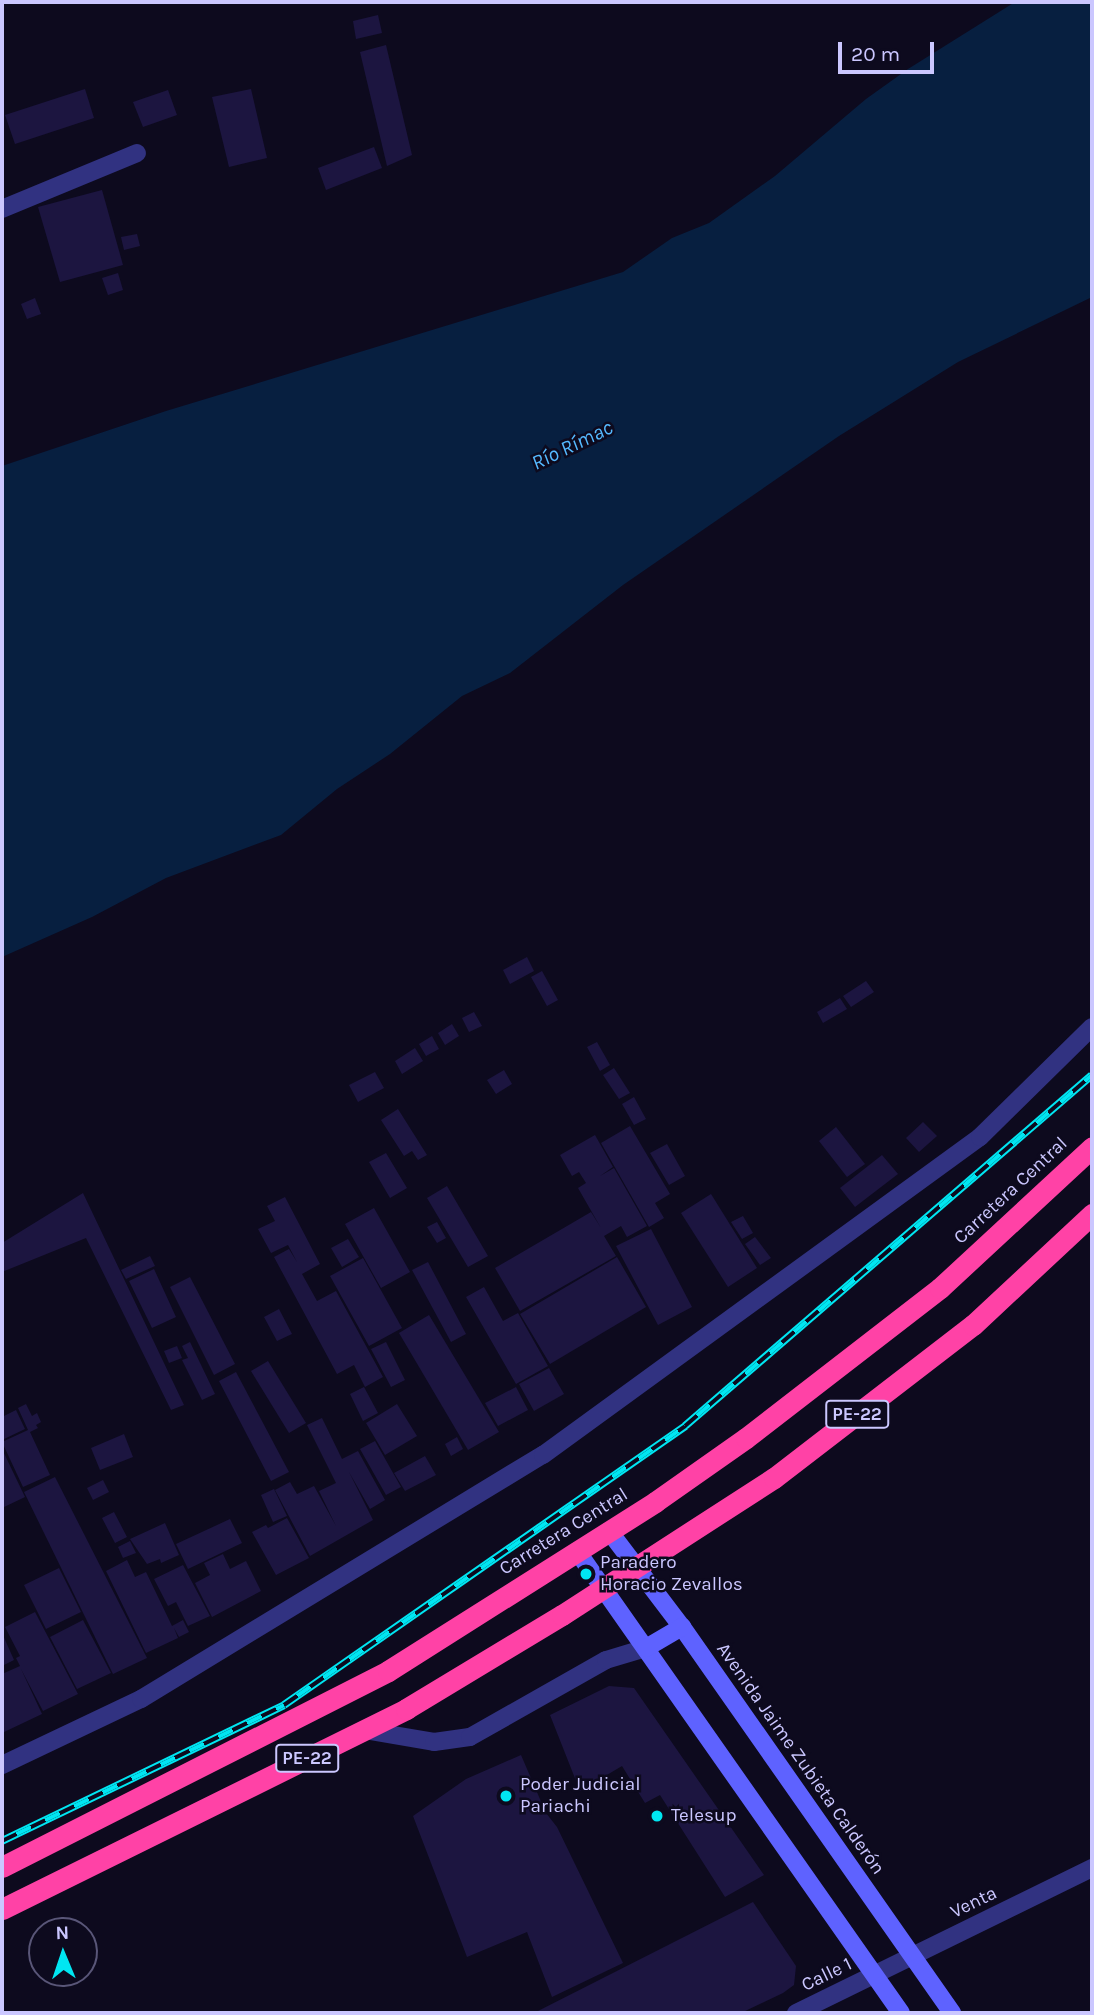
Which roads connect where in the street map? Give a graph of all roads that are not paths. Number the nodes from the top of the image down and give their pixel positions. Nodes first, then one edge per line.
1 (137, 153) dead end
2 (2, 209) edge
3 (1092, 1027) edge
4 (1092, 1147) edge
5 (1092, 1214) edge
6 (609, 1531) junction
7 (577, 1551) junction
8 (636, 1566) junction
9 (603, 1588) junction
10 (682, 1626) junction
11 (646, 1648) junction
12 (364, 1730) junction
13 (2, 1765) edge
14 (2, 1867) edge
15 (1092, 1868) edge
16 (2, 1909) edge
17 (912, 1957) junction
18 (875, 1975) junction
19 (796, 2013) edge
20 (901, 2013) edge
21 (952, 2013) edge

1 - 2 street
3 - 13 street
4 - 6 highway, Carretera Central / PE-22
5 - 8 highway, PE-22
6 - 7 highway, Carretera Central / PE-22
6 - 8 street, Avenida Jaime Zubieta Calderón
7 - 9 street
7 - 14 highway, Carretera Central / PE-22
8 - 9 highway, PE-22
8 - 10 street, Avenida Jaime Zubieta Calderón
9 - 11 street
9 - 12 highway, PE-22
10 - 11 street
10 - 17 street, Avenida Jaime Zubieta Calderón
11 - 12 street
11 - 18 street
12 - 16 highway, PE-22
15 - 17 street, Venta
17 - 18 street, Venta
17 - 21 street, Avenida Jaime Zubieta Calderón
18 - 19 street, Calle 1
18 - 20 street

